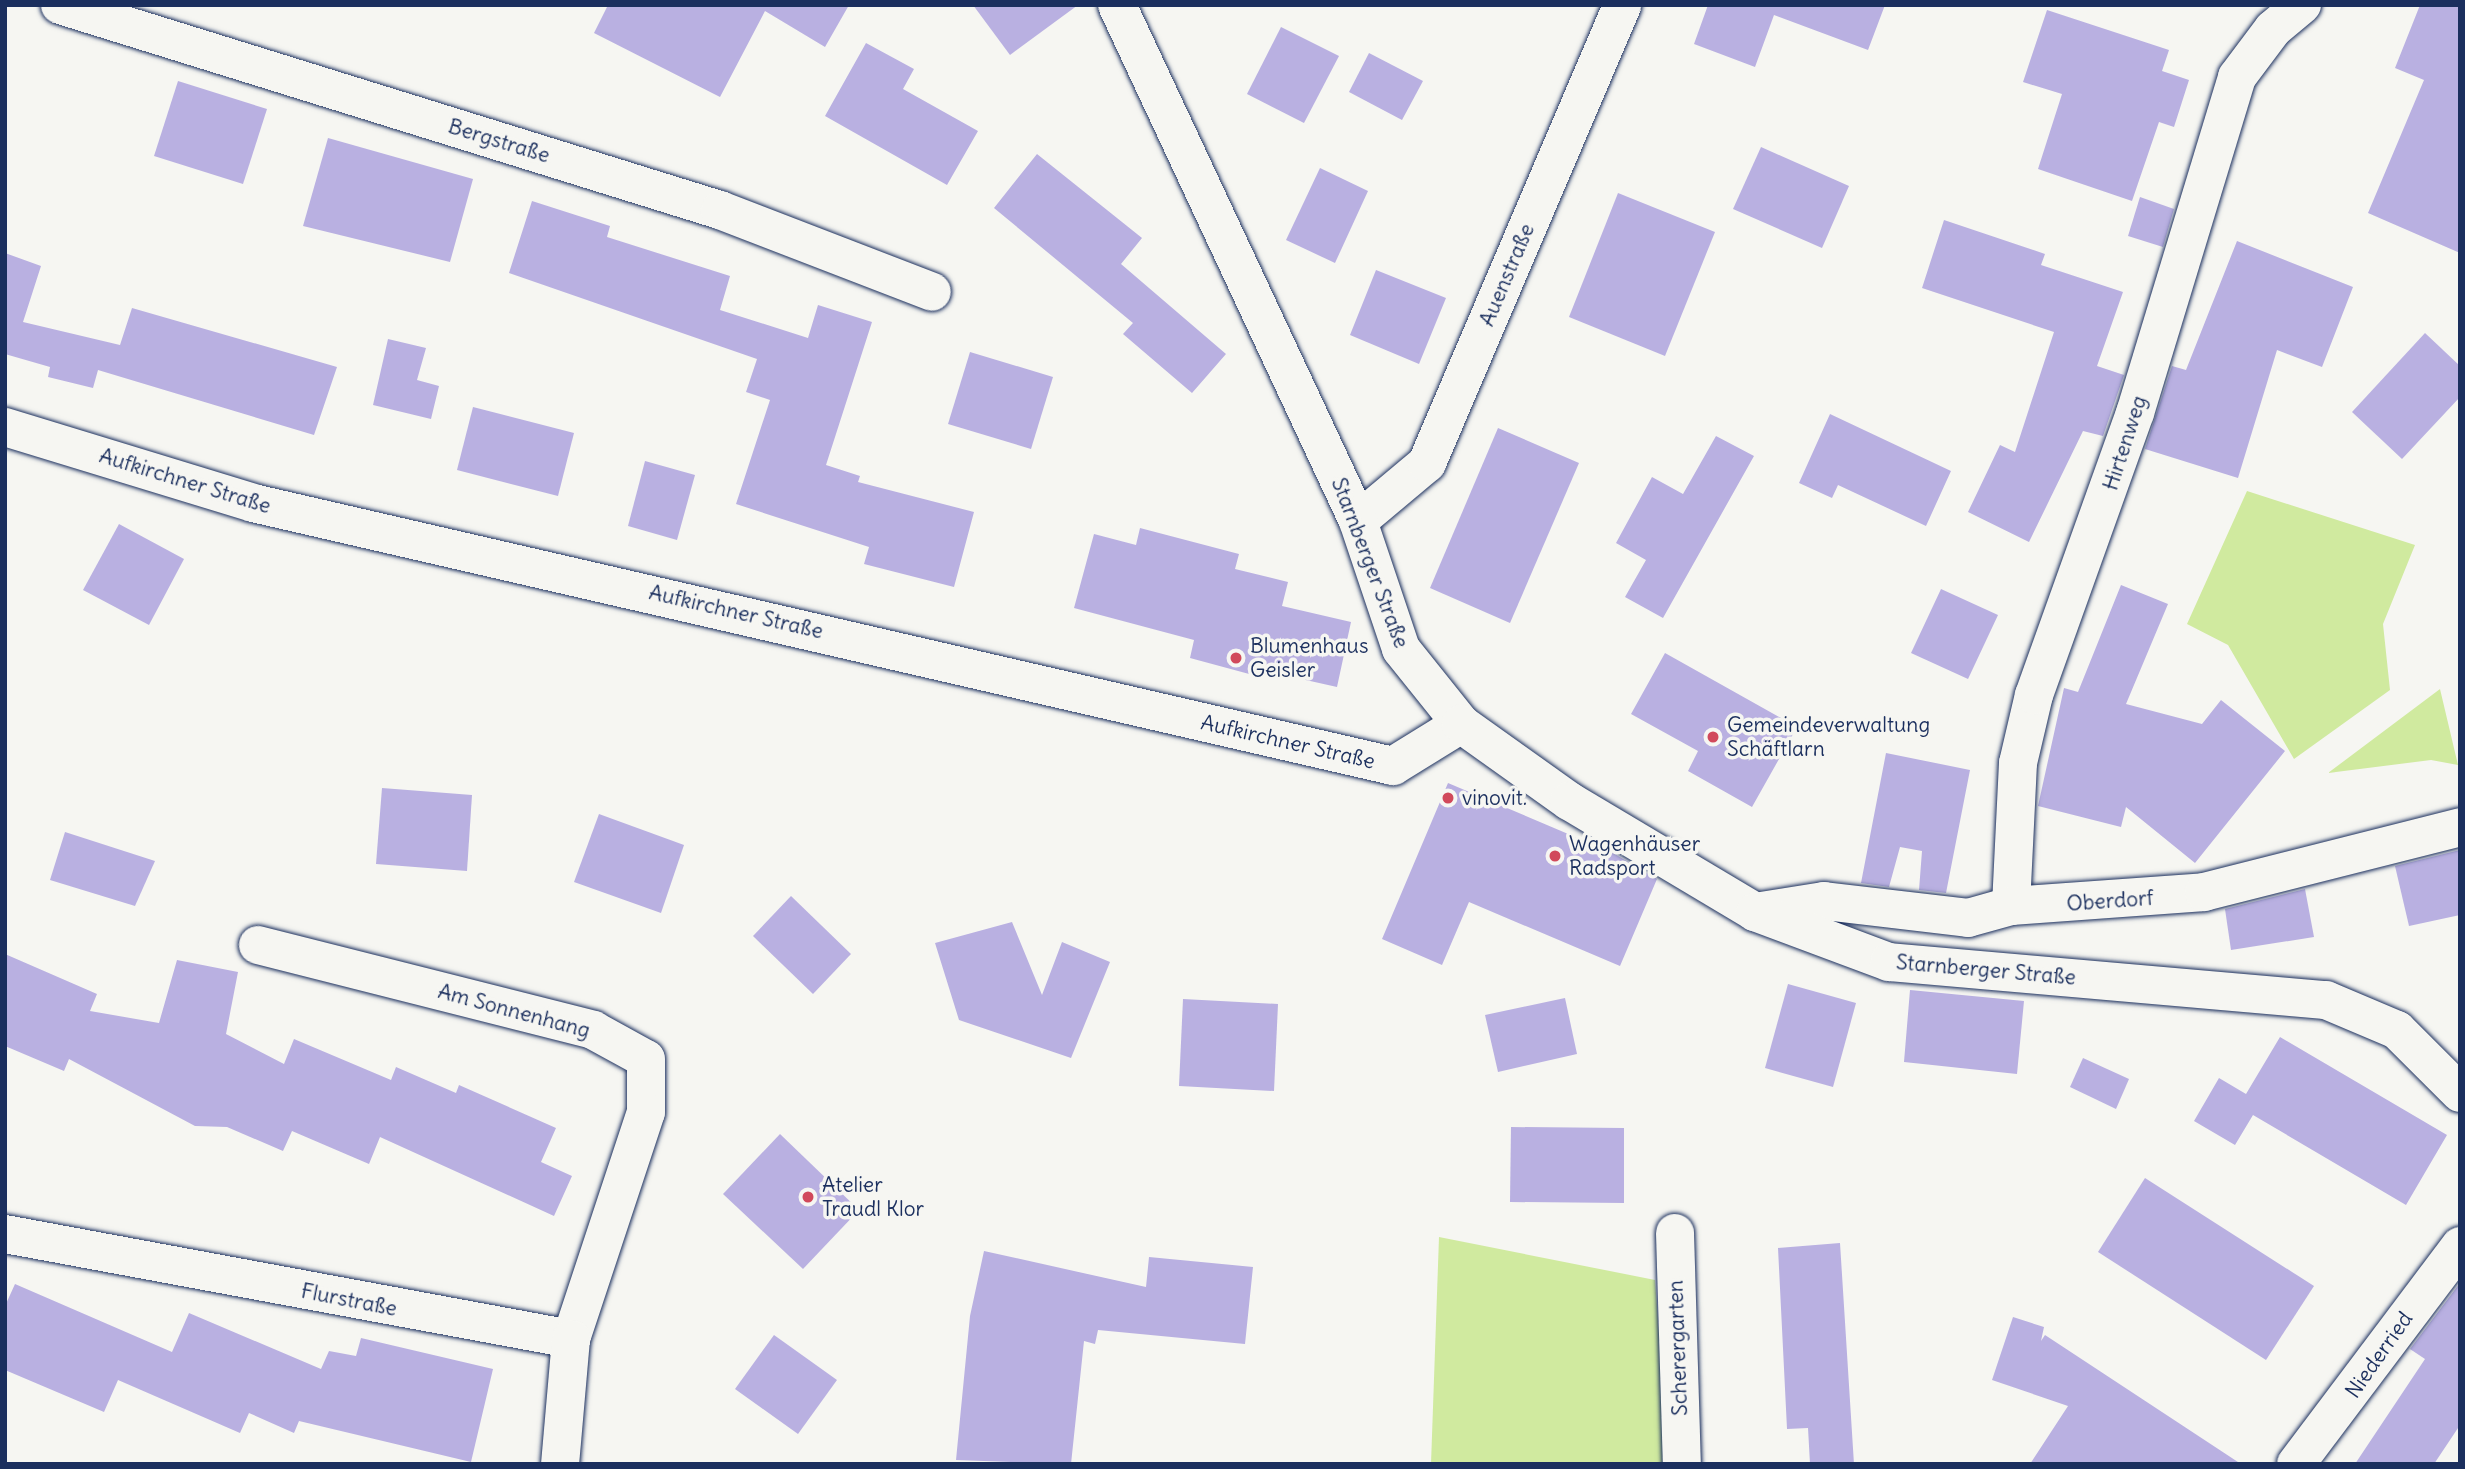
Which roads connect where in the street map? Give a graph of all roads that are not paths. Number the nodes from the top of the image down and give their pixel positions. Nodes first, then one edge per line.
1 (60, 5) edge
2 (1118, 5) edge
3 (1622, 5) edge
4 (2302, 5) edge
5 (932, 292) dead end
6 (5, 426) edge
7 (1358, 521) junction
8 (1461, 724) junction
9 (2460, 828) edge
10 (2011, 906) junction
11 (1755, 912) junction
12 (258, 945) dead end
13 (2460, 1093) edge
14 (1675, 1233) dead end
15 (5, 1234) edge
16 (2460, 1246) edge
17 (570, 1339) junction
18 (560, 1464) edge
19 (1682, 1464) edge
20 (2296, 1464) edge

1 - 5 street, Bergstraße
2 - 7 street, Starnberger Straße
3 - 7 street, Auenstraße
4 - 10 street, Hirtenweg
6 - 8 street, Aufkirchner Straße
7 - 8 street, Starnberger Straße
8 - 11 street, Starnberger Straße
9 - 10 street, Oberdorf
10 - 11 street, Oberdorf
11 - 13 street, Starnberger Straße
12 - 17 street, Am Sonnenhang
14 - 19 street, Scherergarten
15 - 17 street, Flurstraße
16 - 20 street, Niederried
17 - 18 street

